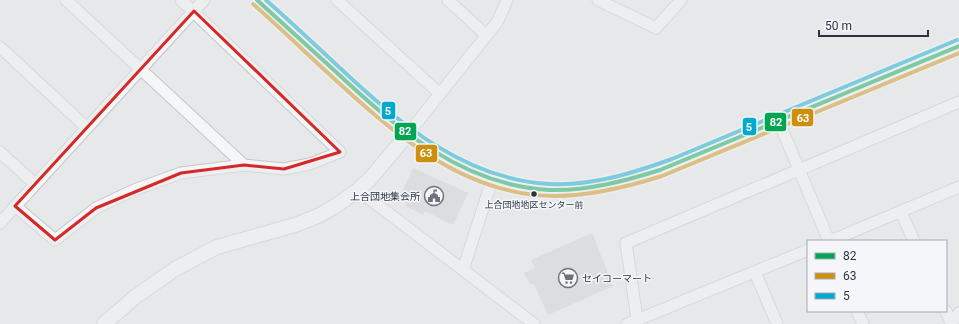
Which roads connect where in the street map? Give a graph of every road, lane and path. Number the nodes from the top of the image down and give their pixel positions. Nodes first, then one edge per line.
1 (66, 0) edge
2 (181, 0) edge
3 (204, 0) edge
4 (257, 0) edge
5 (337, 0) edge
6 (448, 0) edge
7 (507, 0) edge
8 (598, 0) edge
9 (681, 0) edge
10 (194, 11) junction
11 (486, 35) junction
12 (959, 46) edge
13 (0, 47) edge
14 (141, 69) junction
15 (440, 94) junction
16 (959, 102) edge
17 (779, 122) junction
18 (87, 128) junction
19 (408, 135) junction
20 (0, 152) edge
21 (244, 165) junction
22 (799, 170) junction
23 (492, 180) junction
24 (35, 184) junction
25 (959, 187) edge
26 (358, 190) junction
27 (15, 206) junction
28 (900, 212) junction
29 (0, 223) edge
30 (829, 240) edge
31 (831, 240) edge
32 (914, 240) edge
33 (807, 250) edge
34 (463, 270) junction
35 (755, 272) junction
36 (858, 312) edge
37 (946, 312) edge
38 (959, 313) edge
39 (637, 319) junction
40 (951, 323) edge
41 (104, 324) edge
42 (534, 324) edge
43 (627, 324) edge
44 (777, 324) edge
45 (863, 324) edge

1 - 14 street
2 - 10 street
3 - 10 street
4 - 19 street
5 - 15 street
6 - 11 street
7 - 11 street
8 - 9 street
10 - 14 street
10 - 21 street
11 - 15 street
12 - 17 street
13 - 18 street
14 - 18 street
14 - 21 street
15 - 19 street
16 - 22 street
17 - 22 street
17 - 23 street
18 - 24 street
19 - 23 street
19 - 26 street
20 - 24 street
21 - 27 street
22 - 30 street
22 - 39 street
23 - 34 street
24 - 27 street
25 - 28 street
26 - 34 street
26 - 41 street
27 - 29 street
28 - 31 street
28 - 32 street
33 - 35 street
34 - 42 street
35 - 39 street
35 - 44 street
36 - 45 street
37 - 40 street
38 - 40 street
39 - 43 street

